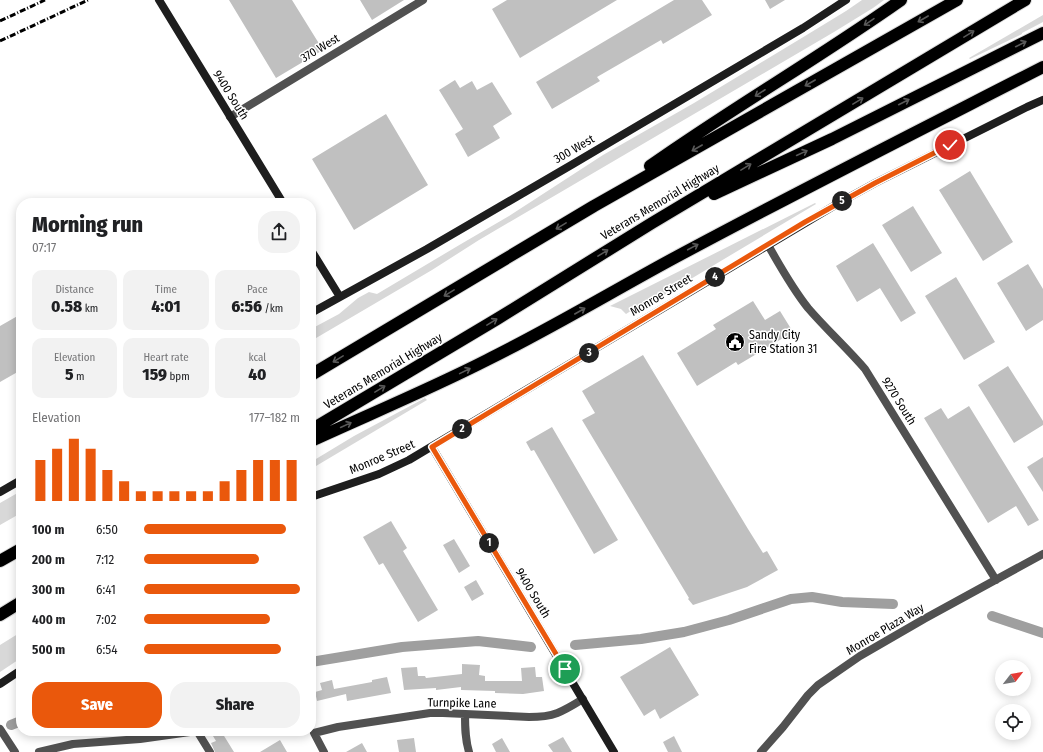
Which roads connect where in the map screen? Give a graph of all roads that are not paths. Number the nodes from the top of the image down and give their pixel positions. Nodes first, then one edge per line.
1 (159, 0) edge
2 (424, 0) edge
3 (846, 0) edge
4 (901, 0) edge
5 (957, 0) edge
6 (1025, 0) edge
7 (1043, 33) edge
8 (1043, 68) edge
9 (1043, 100) edge
10 (230, 117) junction
11 (280, 198) edge
12 (594, 206) junction
13 (652, 223) junction
14 (768, 245) junction
15 (316, 258) edge
16 (340, 297) junction
17 (316, 310) edge
18 (316, 372) edge
19 (316, 427) edge
20 (316, 439) edge
21 (432, 447) junction
22 (16, 483) edge
23 (0, 492) edge
24 (316, 495) edge
25 (16, 552) edge
26 (1043, 554) edge
27 (0, 561) edge
28 (996, 580) junction
29 (16, 605) edge
30 (0, 615) edge
31 (16, 673) edge
32 (0, 684) edge
33 (583, 699) junction
34 (465, 714) junction
35 (0, 729) edge
36 (316, 732) edge
37 (161, 736) edge
38 (200, 736) edge
39 (316, 736) edge
40 (15, 752) edge
41 (39, 752) edge
42 (210, 752) edge
43 (324, 752) edge
44 (469, 752) edge
45 (614, 752) edge
46 (761, 752) edge

1 - 10 street, 9400 South
2 - 10 street, 370 West
3 - 16 street, 300 West
4 -> 12 highway
5 -> 12 highway
13 -> 6 highway, Veterans Memorial Highway
13 -> 7 highway
20 -> 8 highway
9 - 14 street, Monroe Street
10 - 11 street, 9400 South
12 -> 18 highway
19 -> 13 highway, Veterans Memorial Highway
14 - 21 street, Monroe Street
14 - 28 street, 9270 South
15 - 16 street
16 - 17 street, 300 West
21 - 24 street, Monroe Street
21 - 33 street, 9400 South
22 - 23 street
25 - 27 highway
26 - 28 street, Monroe Plaza Way
28 - 46 street, Monroe Plaza Way
29 - 30 highway
31 - 32 street
33 - 34 street, Turnpike Lane
33 - 45 street, 9400 South
34 - 36 street, Turnpike Lane
34 - 44 street
35 - 40 street
37 - 41 street
38 - 42 street
39 - 43 street, Turnpike Lane

